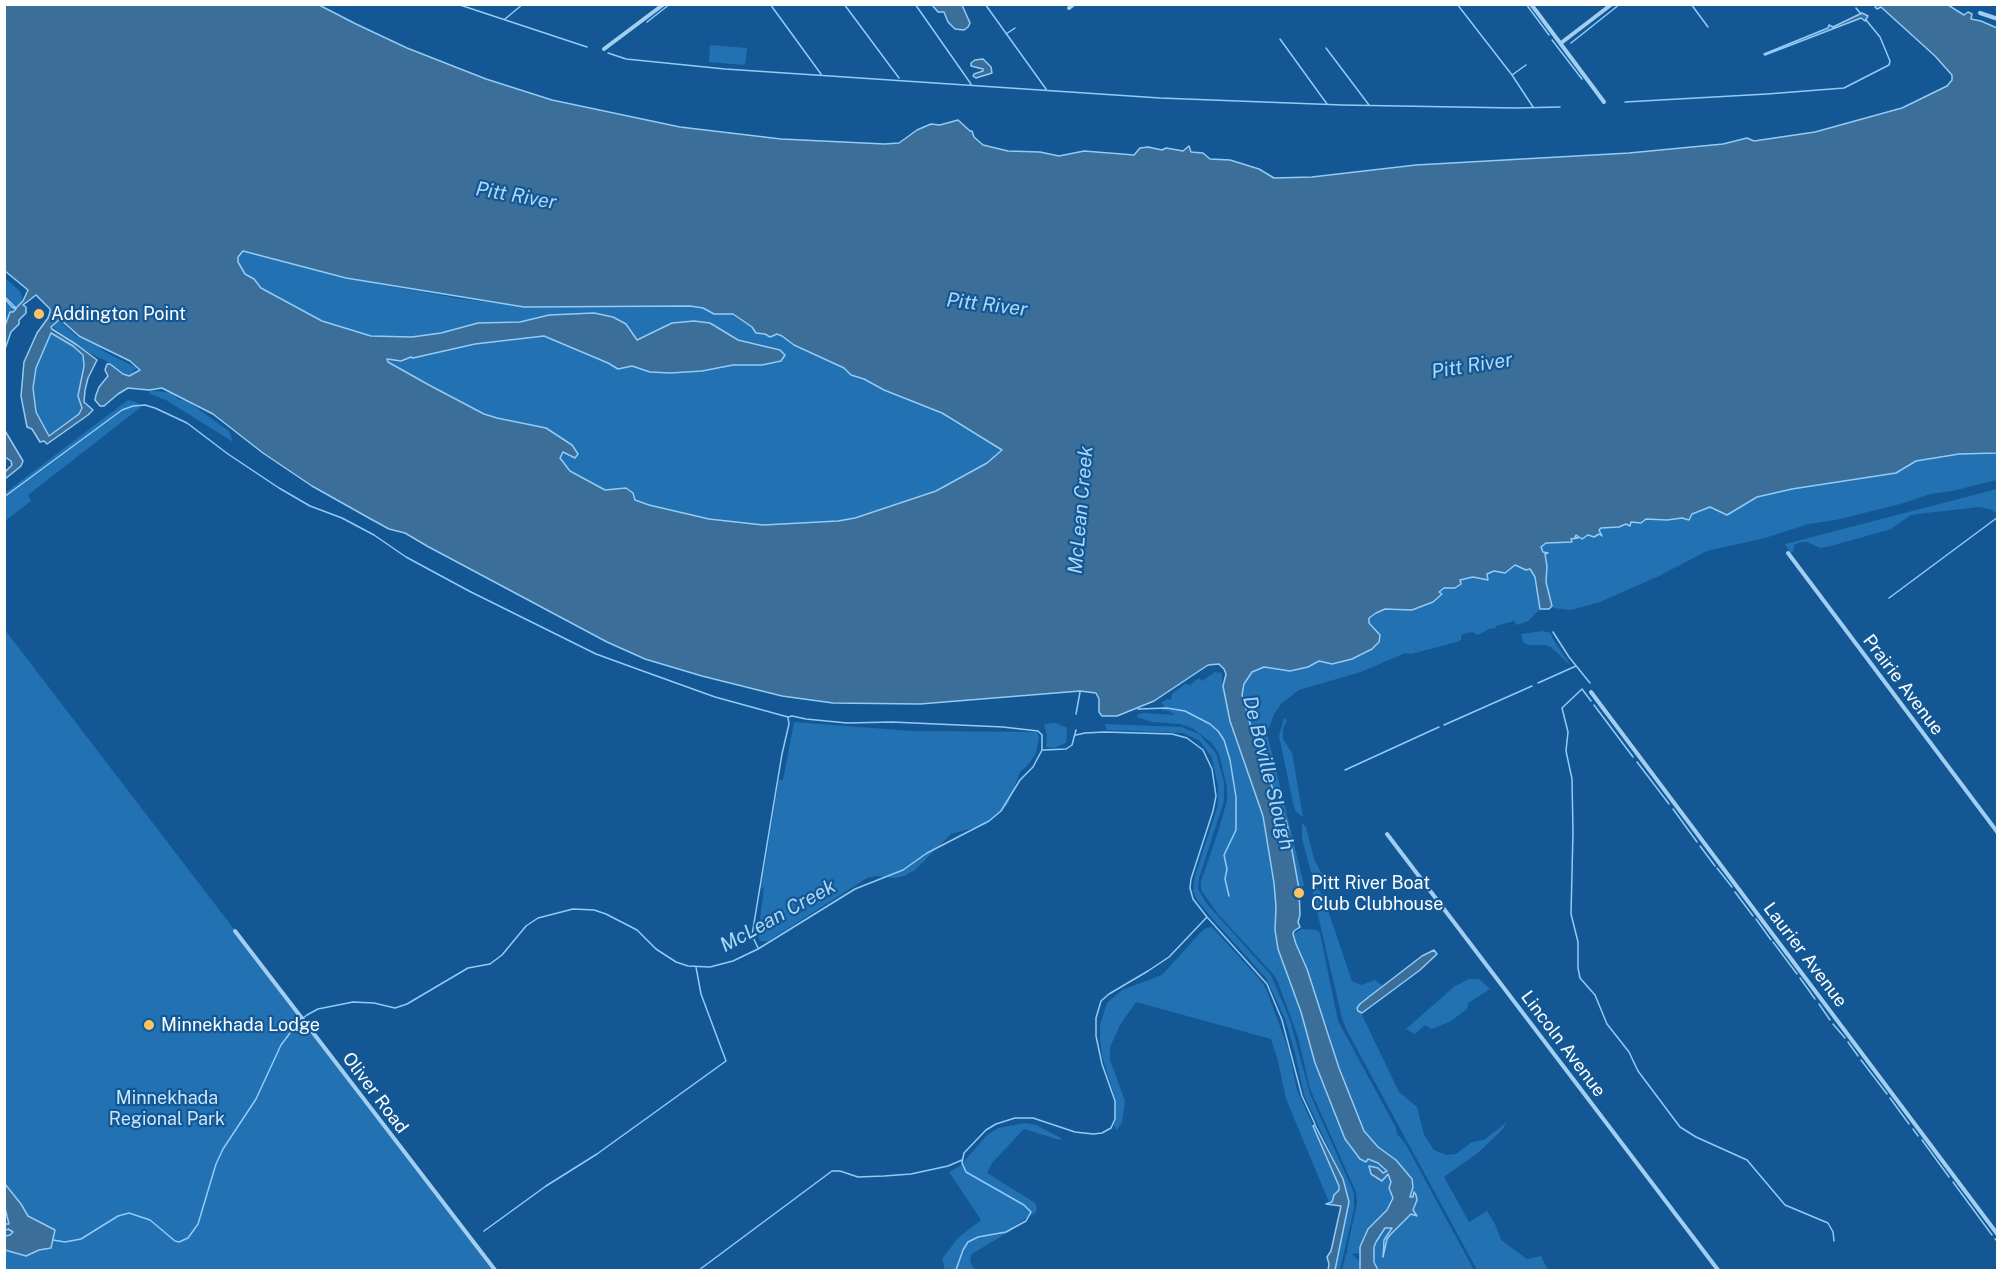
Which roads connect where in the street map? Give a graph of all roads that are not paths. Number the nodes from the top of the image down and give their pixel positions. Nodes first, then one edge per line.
1 (664, 4) edge
2 (1074, 4) edge
3 (1531, 4) edge
4 (1612, 4) edge
5 (1069, 8) dead end
6 (1980, 13) dead end
7 (1998, 19) edge
8 (1561, 43) junction
9 (604, 49) dead end
10 (1604, 102) dead end
11 (1788, 553) dead end
12 (1591, 692) dead end
13 (1998, 833) edge
14 (1387, 834) dead end
15 (235, 931) dead end
16 (1998, 1235) edge
17 (495, 1270) edge
18 (1718, 1270) edge

1 - 9 street
2 - 5 street
3 - 8 street
4 - 8 street
6 - 7 street
8 - 10 street
11 - 13 street, Prairie Avenue
12 - 16 street, Laurier Avenue
14 - 18 street, Lincoln Avenue
15 - 17 street, Oliver Road

